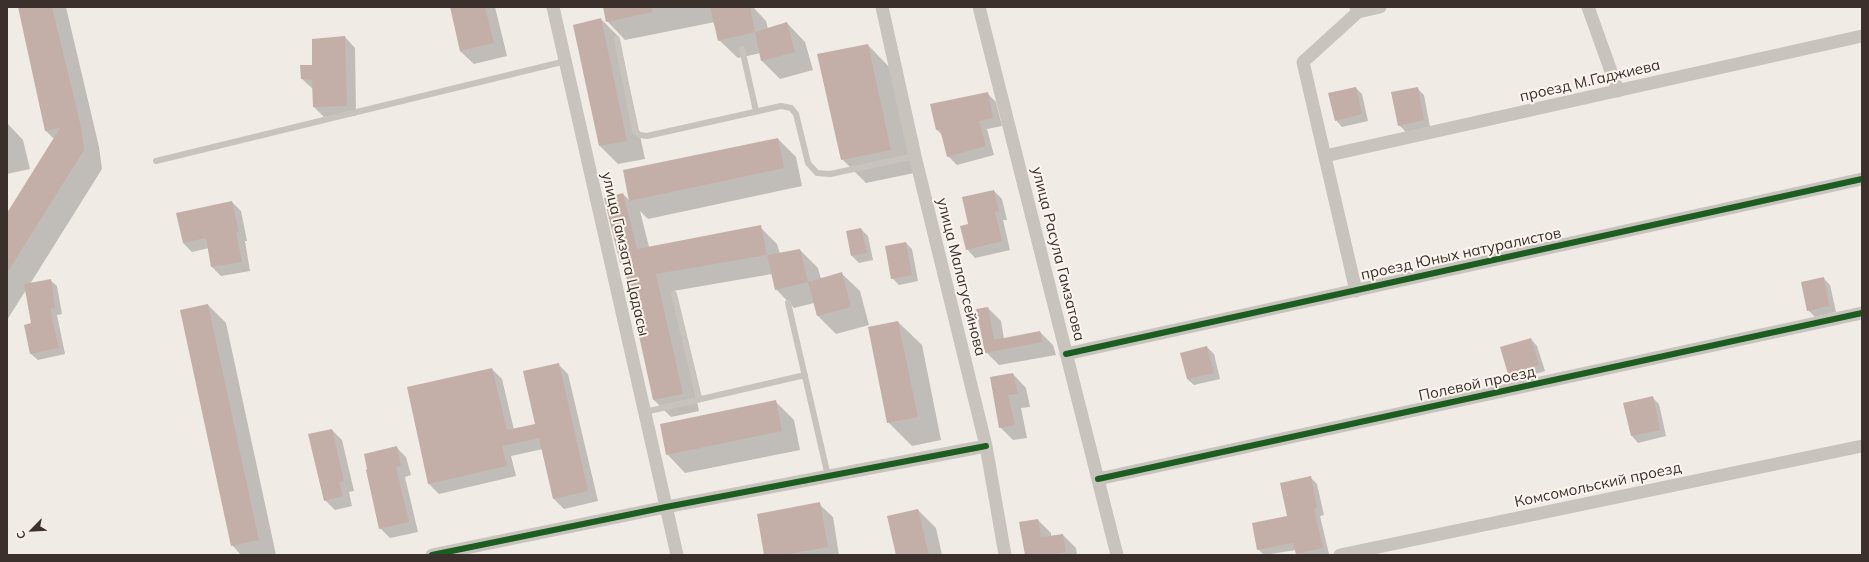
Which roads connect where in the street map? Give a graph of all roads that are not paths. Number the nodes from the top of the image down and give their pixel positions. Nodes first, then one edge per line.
1 (553, 7) edge
2 (882, 7) edge
3 (979, 7) edge
4 (1380, 7) edge
5 (1588, 7) edge
6 (1357, 9) edge
7 (1862, 36) edge
8 (617, 39) dead end
9 (742, 49) dead end
10 (566, 61) junction
11 (1618, 91) junction
12 (756, 111) junction
13 (915, 156) junction
14 (1325, 156) junction
15 (156, 161) dead end
16 (1862, 180) edge
17 (1356, 291) junction
18 (674, 294) dead end
19 (788, 303) dead end
20 (1862, 313) edge
21 (1066, 354) junction
22 (805, 375) junction
23 (699, 398) junction
24 (645, 412) junction
25 (986, 446) junction
26 (1862, 446) edge
27 (828, 476) junction
28 (1098, 480) junction
29 (666, 507) junction
30 (432, 555) edge
31 (677, 555) edge
32 (1005, 555) edge
33 (1117, 555) edge
34 (1340, 555) edge

1 - 10 street, улица Гамзата Цадасы
2 - 13 street, улица Малагусейнова
3 - 21 street, улица Расула Гамзатова
4 - 6 street
5 - 11 street
6 - 14 street
7 - 11 street, проезд М.Гаджиева
8 - 12 lane
9 - 12 lane
10 - 15 lane
10 - 24 street, улица Гамзата Цадасы
11 - 14 street, проезд М.Гаджиева
12 - 13 lane
13 - 25 street, улица Малагусейнова
14 - 17 street
16 - 17 street, проезд Юных натуралистов
17 - 21 street, проезд Юных натуралистов
18 - 23 lane
19 - 22 lane
20 - 28 street, Полевой проезд
21 - 28 street, улица Расула Гамзатова
22 - 23 lane
22 - 27 lane
23 - 24 lane
24 - 29 street, улица Гамзата Цадасы
25 - 27 street
25 - 32 street, улица Малагусейнова
26 - 34 street, Комсомольский проезд
27 - 29 street
28 - 33 street, улица Расула Гамзатова
29 - 30 street
29 - 31 street, улица Гамзата Цадасы

